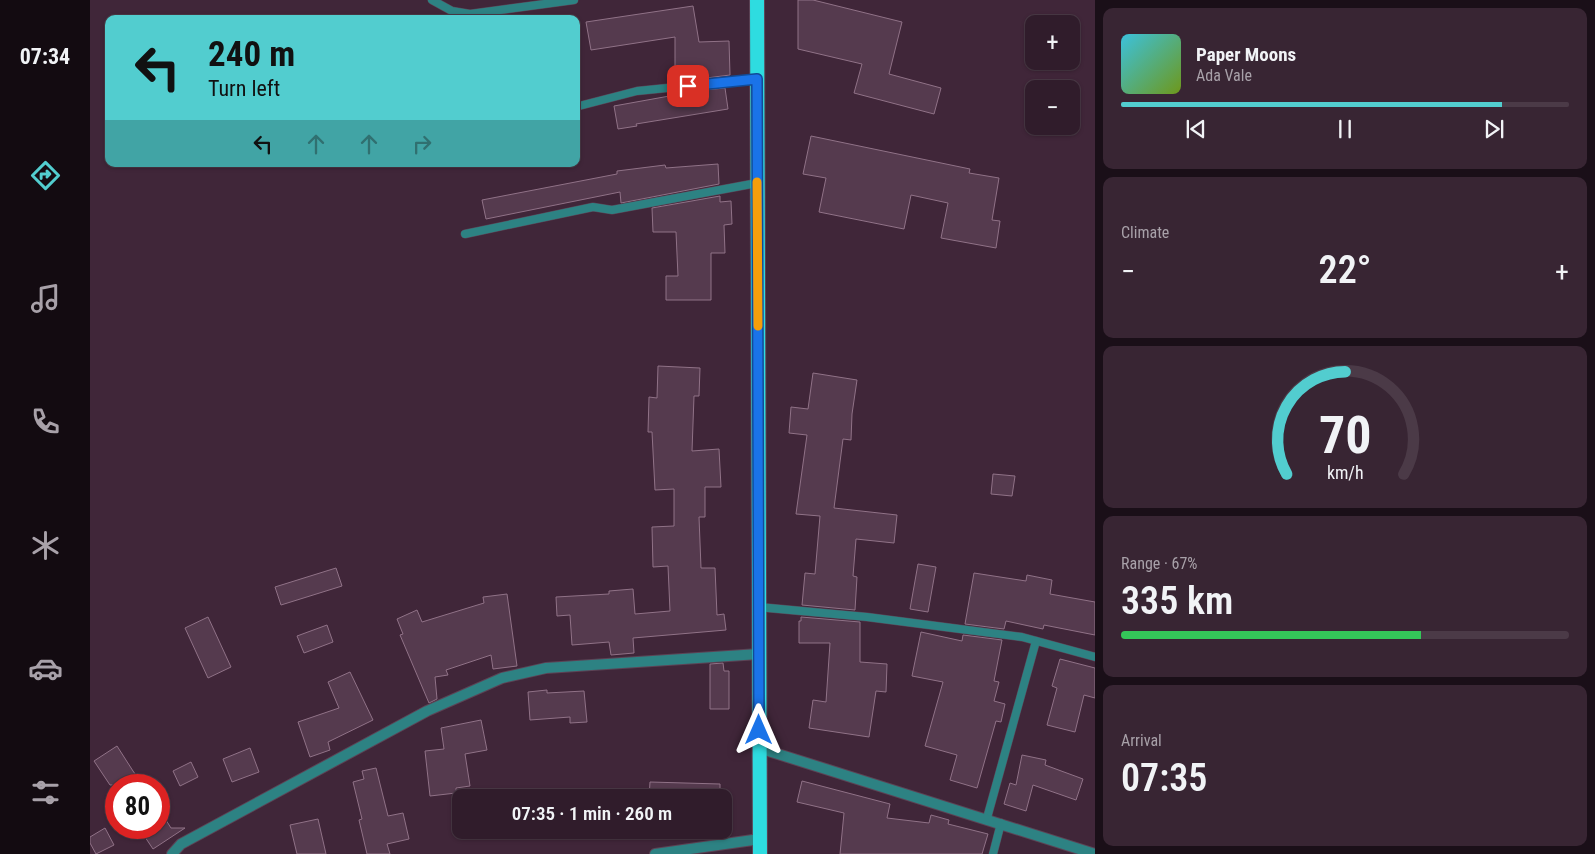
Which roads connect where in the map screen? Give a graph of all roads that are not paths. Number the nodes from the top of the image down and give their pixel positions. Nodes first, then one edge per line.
1 (432, 0) edge
2 (574, 0) edge
3 (757, 0) edge
4 (757, 79) junction
5 (580, 106) edge
6 (757, 183) junction
7 (464, 234) dead end
8 (758, 607) junction
9 (1036, 641) junction
10 (759, 654) junction
11 (1095, 657) edge
12 (759, 748) junction
13 (987, 818) junction
14 (1001, 823) junction
15 (760, 839) junction
16 (172, 854) edge
17 (655, 854) edge
18 (760, 854) edge
19 (993, 854) edge
20 (1095, 854) edge

1 - 2 lane
3 - 4 highway
4 - 5 lane
4 - 6 highway
6 - 7 lane
6 - 8 highway
8 - 9 lane
8 - 10 highway
9 - 11 lane
9 - 13 lane
10 - 12 highway
10 - 16 street
12 - 13 street
12 - 15 highway
13 - 14 street
14 - 19 lane
14 - 20 street
15 - 17 street
15 - 18 highway

